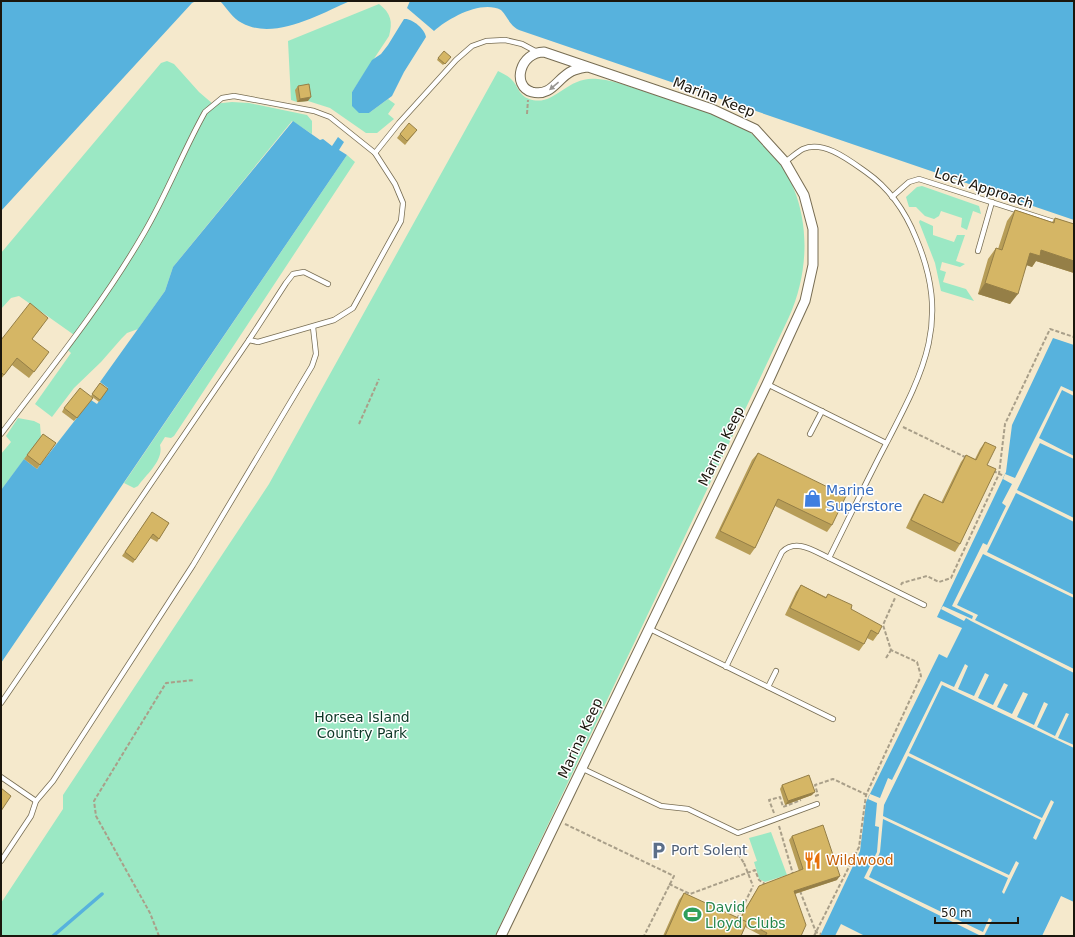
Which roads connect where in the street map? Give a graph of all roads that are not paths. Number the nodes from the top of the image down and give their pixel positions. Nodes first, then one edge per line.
1 (537, 52) junction
2 (587, 67) junction
3 (375, 153) junction
4 (786, 162) junction
5 (892, 197) junction
6 (992, 202) junction
7 (1059, 224) edge
8 (978, 251) dead end
9 (328, 284) dead end
10 (313, 327) junction
11 (249, 340) junction
12 (767, 384) junction
13 (822, 411) junction
14 (1, 434) edge
15 (810, 434) dead end
16 (886, 444) junction
17 (829, 558) junction
18 (924, 605) dead end
19 (648, 628) junction
20 (726, 667) junction
21 (776, 672) dead end
22 (768, 687) junction
23 (1, 703) edge
24 (833, 719) dead end
25 (582, 768) junction
26 (1, 777) edge
27 (36, 801) junction
28 (818, 804) dead end
29 (1, 861) edge
30 (501, 936) edge

1 - 2 street, Marina Keep
2 -> 1 street
1 - 3 lane
2 - 4 street, Marina Keep
3 - 10 lane
3 - 14 lane
4 - 5 lane
4 - 12 street, Marina Keep
5 - 6 lane, Lock Approach
5 - 16 lane
6 - 7 lane, Lock Approach
6 - 8 lane
9 - 11 lane
10 - 11 lane
10 - 27 lane
11 - 23 lane
12 - 13 lane
12 - 19 street, Marina Keep
13 - 15 lane
13 - 16 lane
16 - 17 lane
17 - 18 lane
17 - 20 lane
19 - 20 lane
19 - 25 street, Marina Keep
20 - 22 lane
21 - 22 lane
22 - 24 lane
25 - 28 lane
25 - 30 street, Marina Keep
26 - 27 lane
27 - 29 lane

